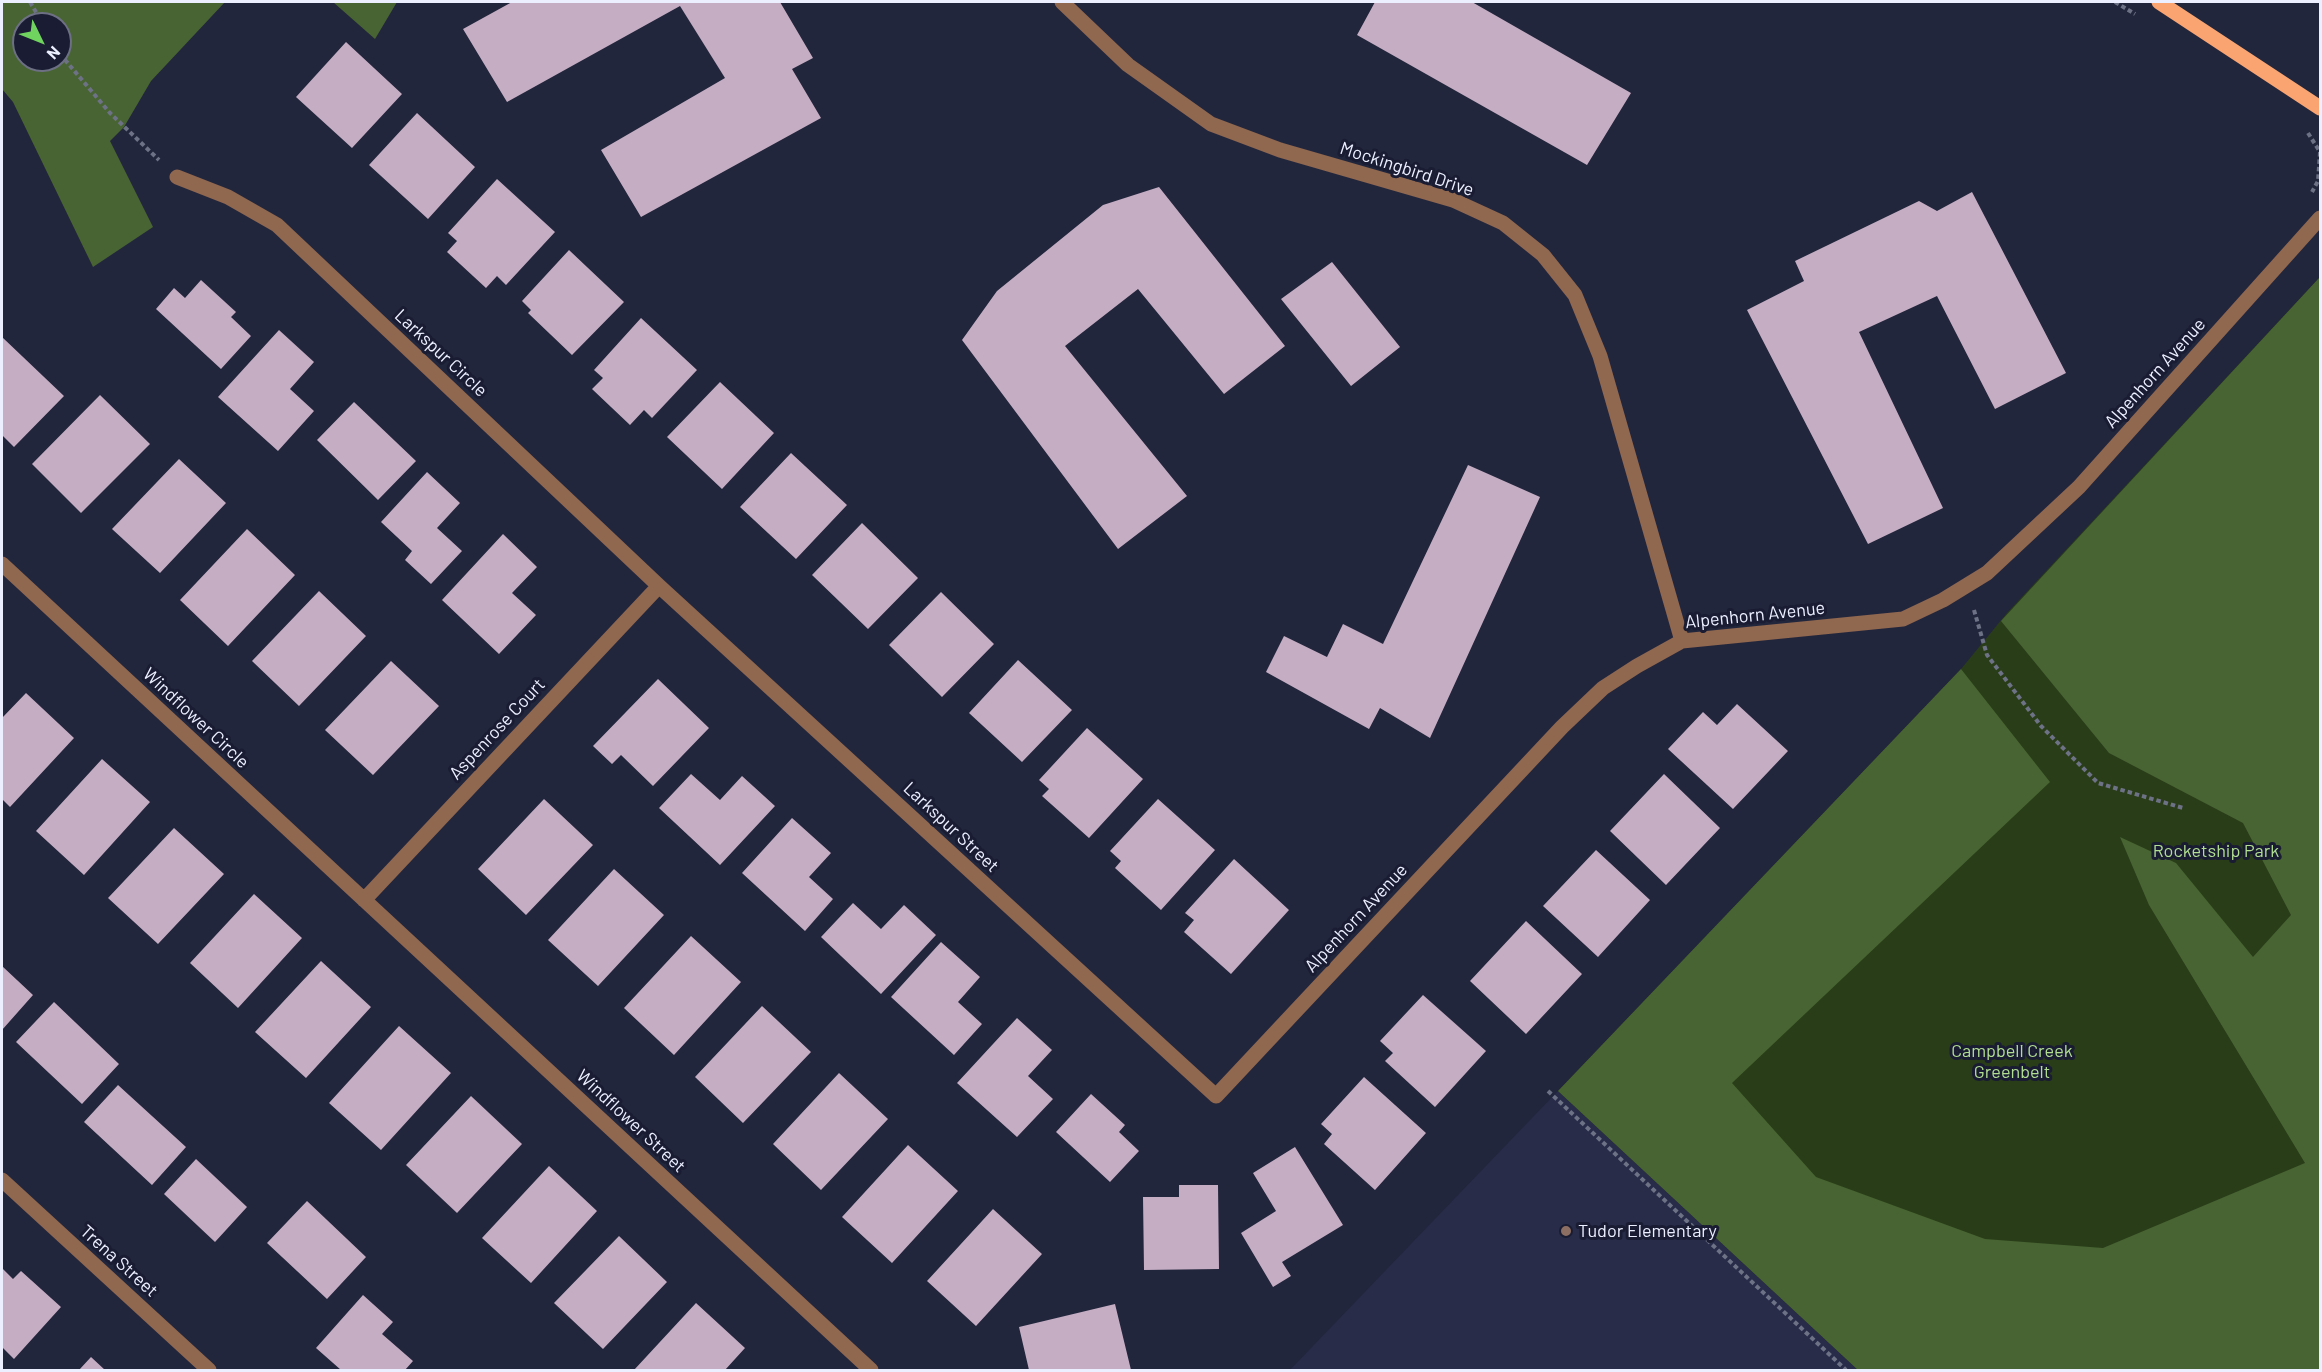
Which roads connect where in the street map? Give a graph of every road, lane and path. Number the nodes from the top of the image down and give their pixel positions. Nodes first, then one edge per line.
1 (1062, 2) edge
2 (2115, 2) edge
3 (2159, 2) edge
4 (2135, 14) dead end
5 (72, 68) edge
6 (2320, 108) edge
7 (2302, 124) dead end
8 (2320, 152) edge
9 (177, 177) joint
10 (2308, 198) dead end
11 (2320, 218) edge
12 (2, 564) edge
13 (659, 586) junction
14 (1966, 586) junction
15 (1682, 640) junction
16 (2183, 808) dead end
17 (364, 900) junction
18 (1548, 1090) dead end
19 (1216, 1096) joint
20 (2, 1180) edge
21 (209, 1371) edge
22 (871, 1371) edge
23 (1846, 1371) edge

1 - 15 street, Mockingbird Drive
2 - 4 path
3 - 6 main road
5 - 9 path
7 - 8 path
8 - 10 path
9 - 13 street, Larkspur Circle
11 - 14 street, Alpenhorn Avenue
12 - 17 street, Windflower Circle
13 - 17 street, Aspenrose Court
13 - 19 street, Larkspur Street
14 - 15 street, Alpenhorn Avenue
14 - 16 path
15 - 19 street, Alpenhorn Avenue
17 - 22 street, Windflower Street
18 - 23 path
20 - 21 street, Trena Street

